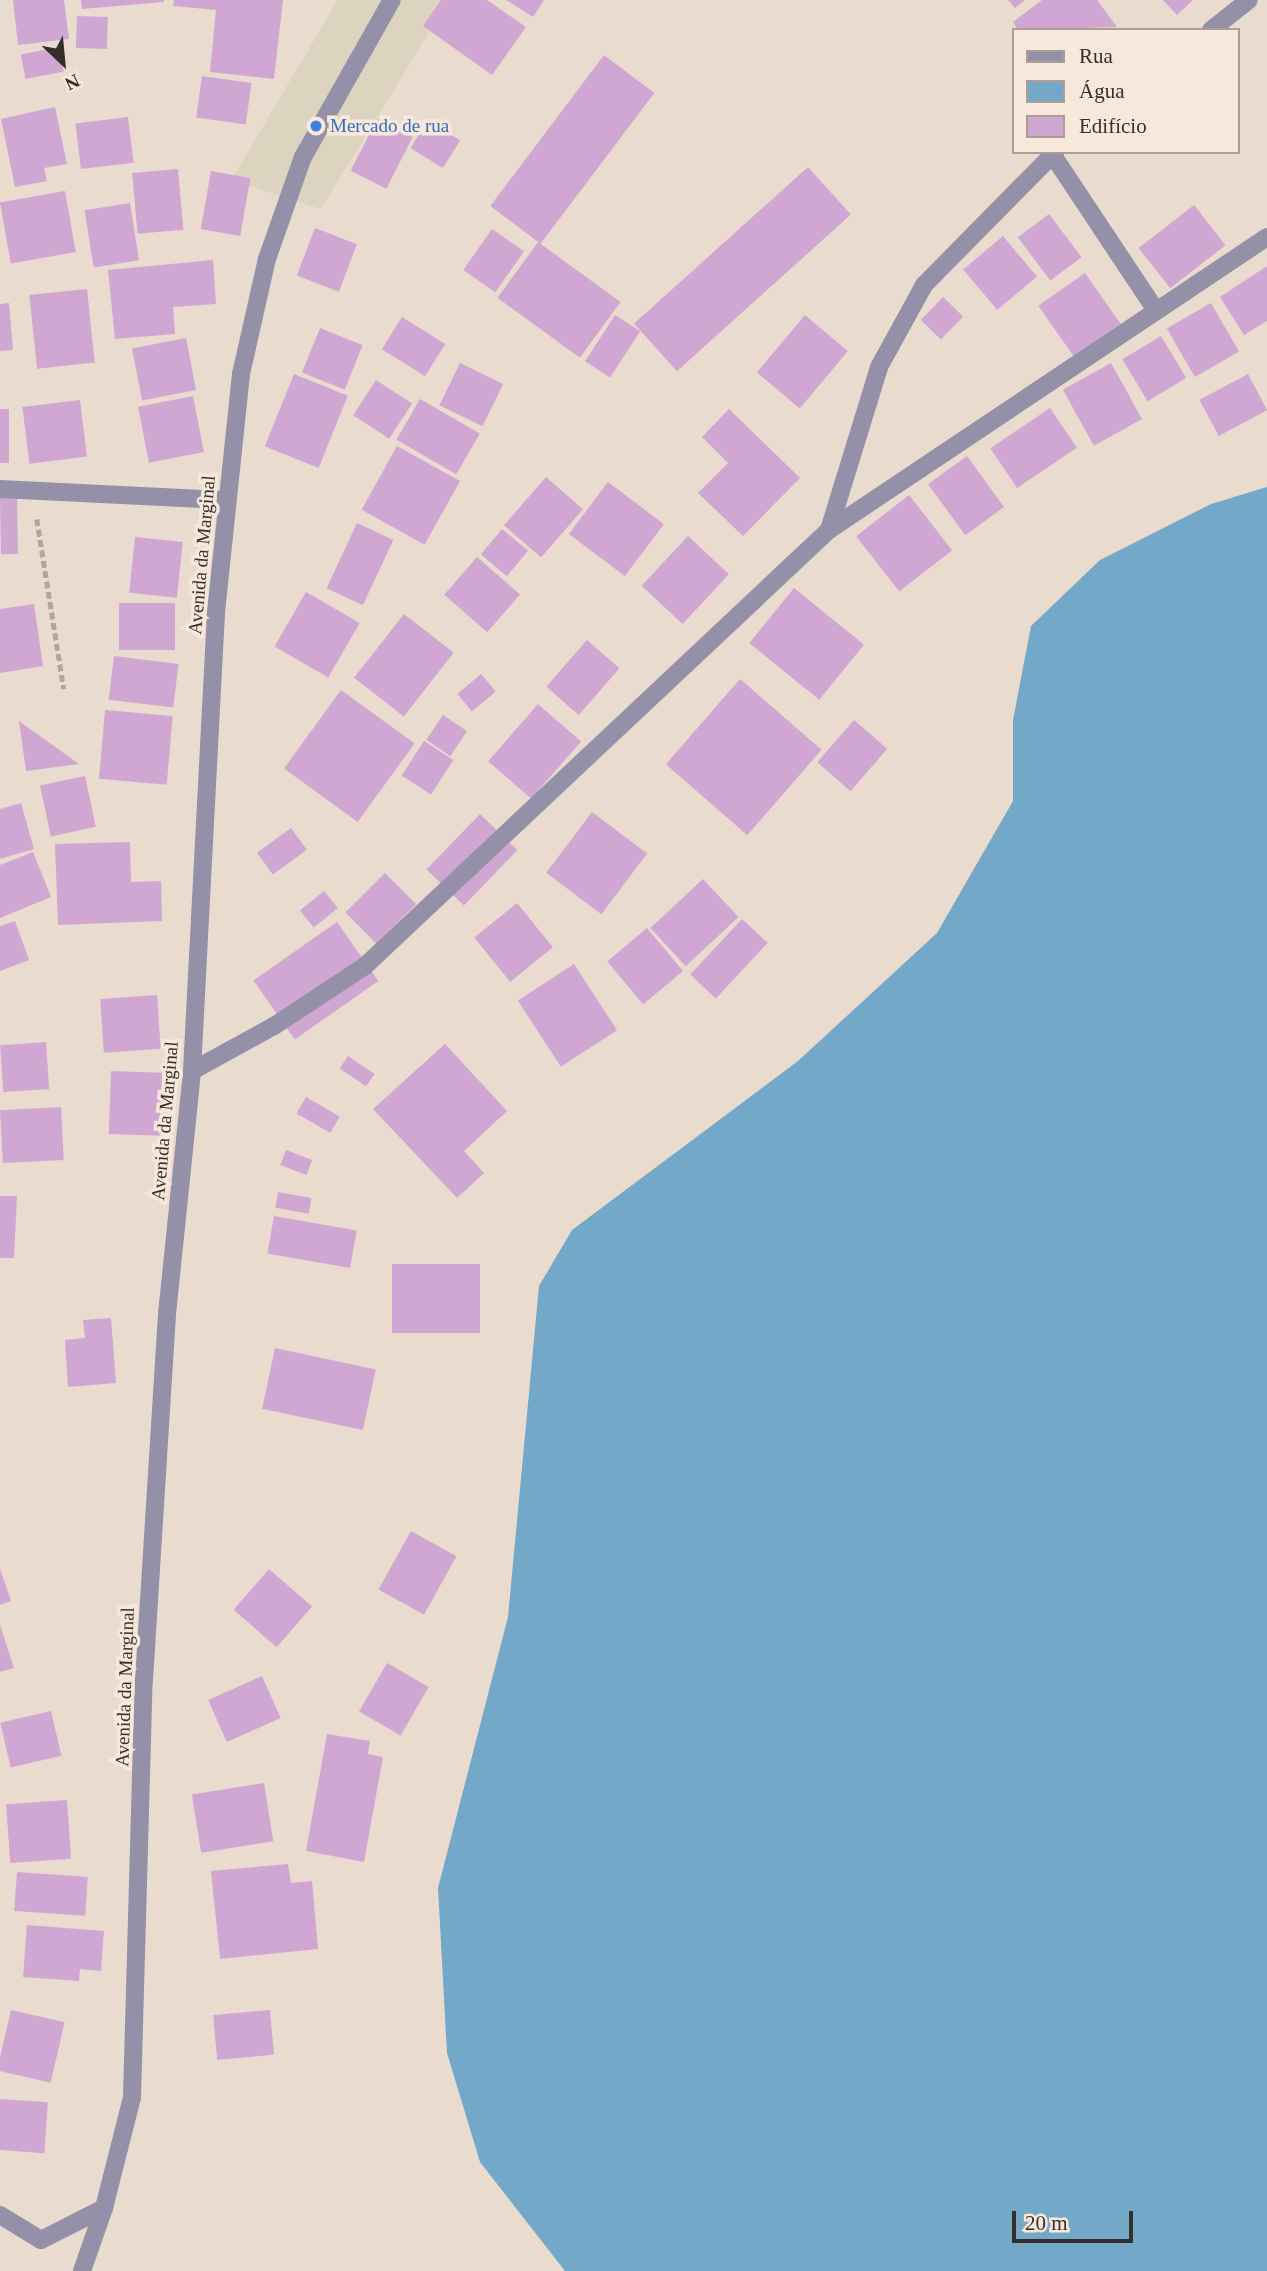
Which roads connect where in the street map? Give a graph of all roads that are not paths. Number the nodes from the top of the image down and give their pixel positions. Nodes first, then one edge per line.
1 (392, 0) edge
2 (1249, 0) edge
3 (1214, 28) edge
4 (1053, 154) edge
5 (1055, 154) edge
6 (1267, 237) edge
7 (1156, 309) junction
8 (0, 489) edge
9 (228, 500) junction
10 (829, 530) junction
11 (192, 1071) junction
12 (104, 2208) junction
13 (0, 2215) edge
14 (82, 2271) edge

1 - 9 street, Avenida da Marginal
2 - 3 street
4 - 10 street
5 - 7 street
6 - 7 street
7 - 10 street
8 - 9 street
9 - 11 street, Avenida da Marginal
10 - 11 street
11 - 12 street, Avenida da Marginal
12 - 13 street
12 - 14 street, Avenida da Marginal

